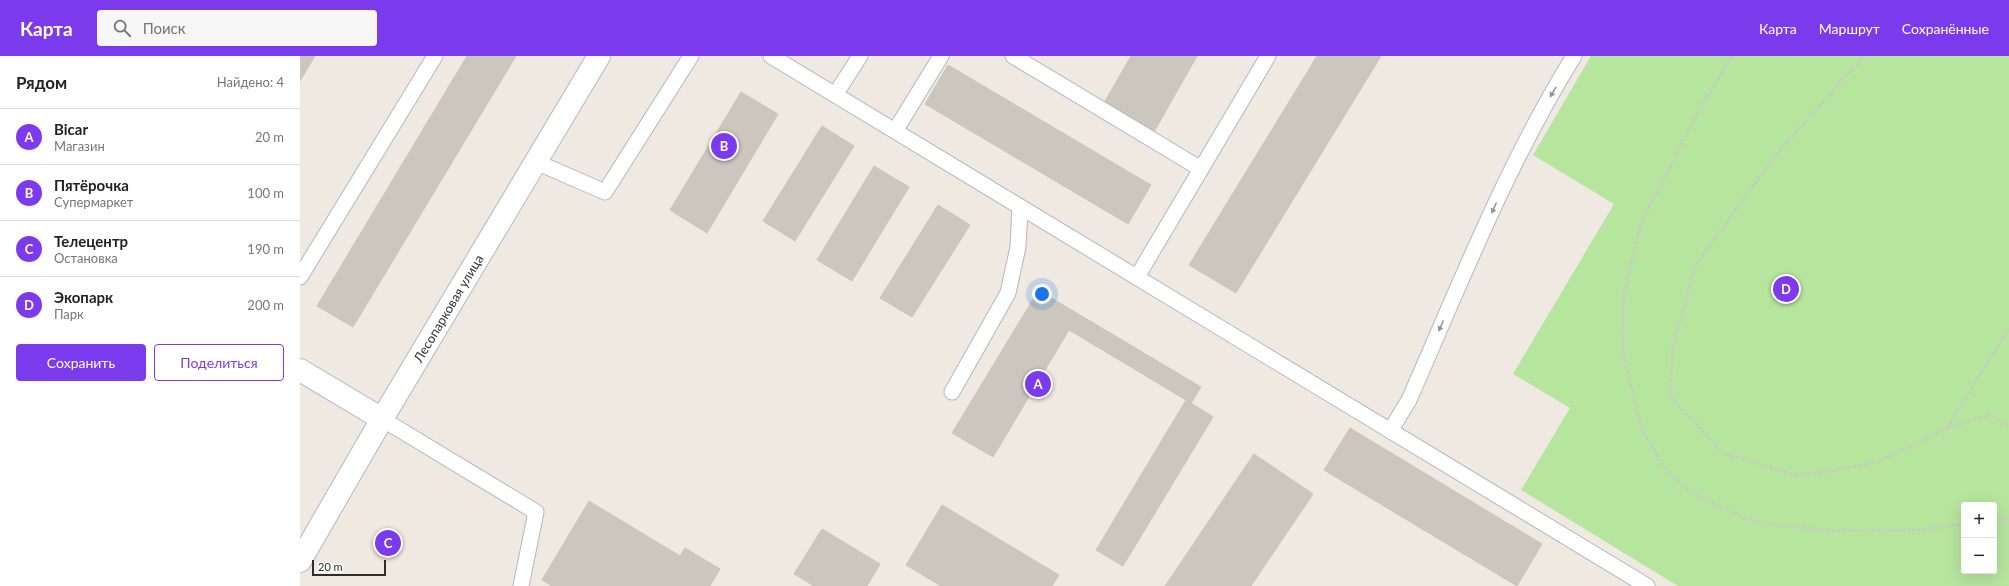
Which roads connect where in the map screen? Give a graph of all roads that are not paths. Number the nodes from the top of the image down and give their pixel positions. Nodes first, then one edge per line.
1 (435, 56) edge
2 (599, 56) edge
3 (691, 56) edge
4 (771, 56) edge
5 (860, 56) edge
6 (941, 56) edge
7 (1013, 56) edge
8 (1268, 56) edge
9 (1572, 57) edge
10 (835, 95) junction
11 (895, 131) junction
12 (536, 162) junction
13 (1201, 170) junction
14 (1020, 207) junction
15 (1136, 277) junction
16 (300, 278) edge
17 (300, 370) edge
18 (952, 392) dead end
19 (382, 419) junction
20 (1390, 431) junction
21 (300, 561) edge
22 (521, 586) edge
23 (1647, 586) edge

1 - 16 lane
2 - 12 main road, Лесопарковая улица
3 - 12 lane
4 - 10 lane
5 - 10 lane
6 - 11 lane
7 - 13 lane
8 - 13 lane
9 -> 20 lane
10 - 11 lane
11 - 14 lane
12 - 19 main road, Лесопарковая улица
13 - 15 lane
14 - 15 lane
14 - 18 lane
15 - 20 lane
17 - 19 main road
19 - 21 main road, Лесопарковая улица
19 - 22 lane
20 - 23 lane

